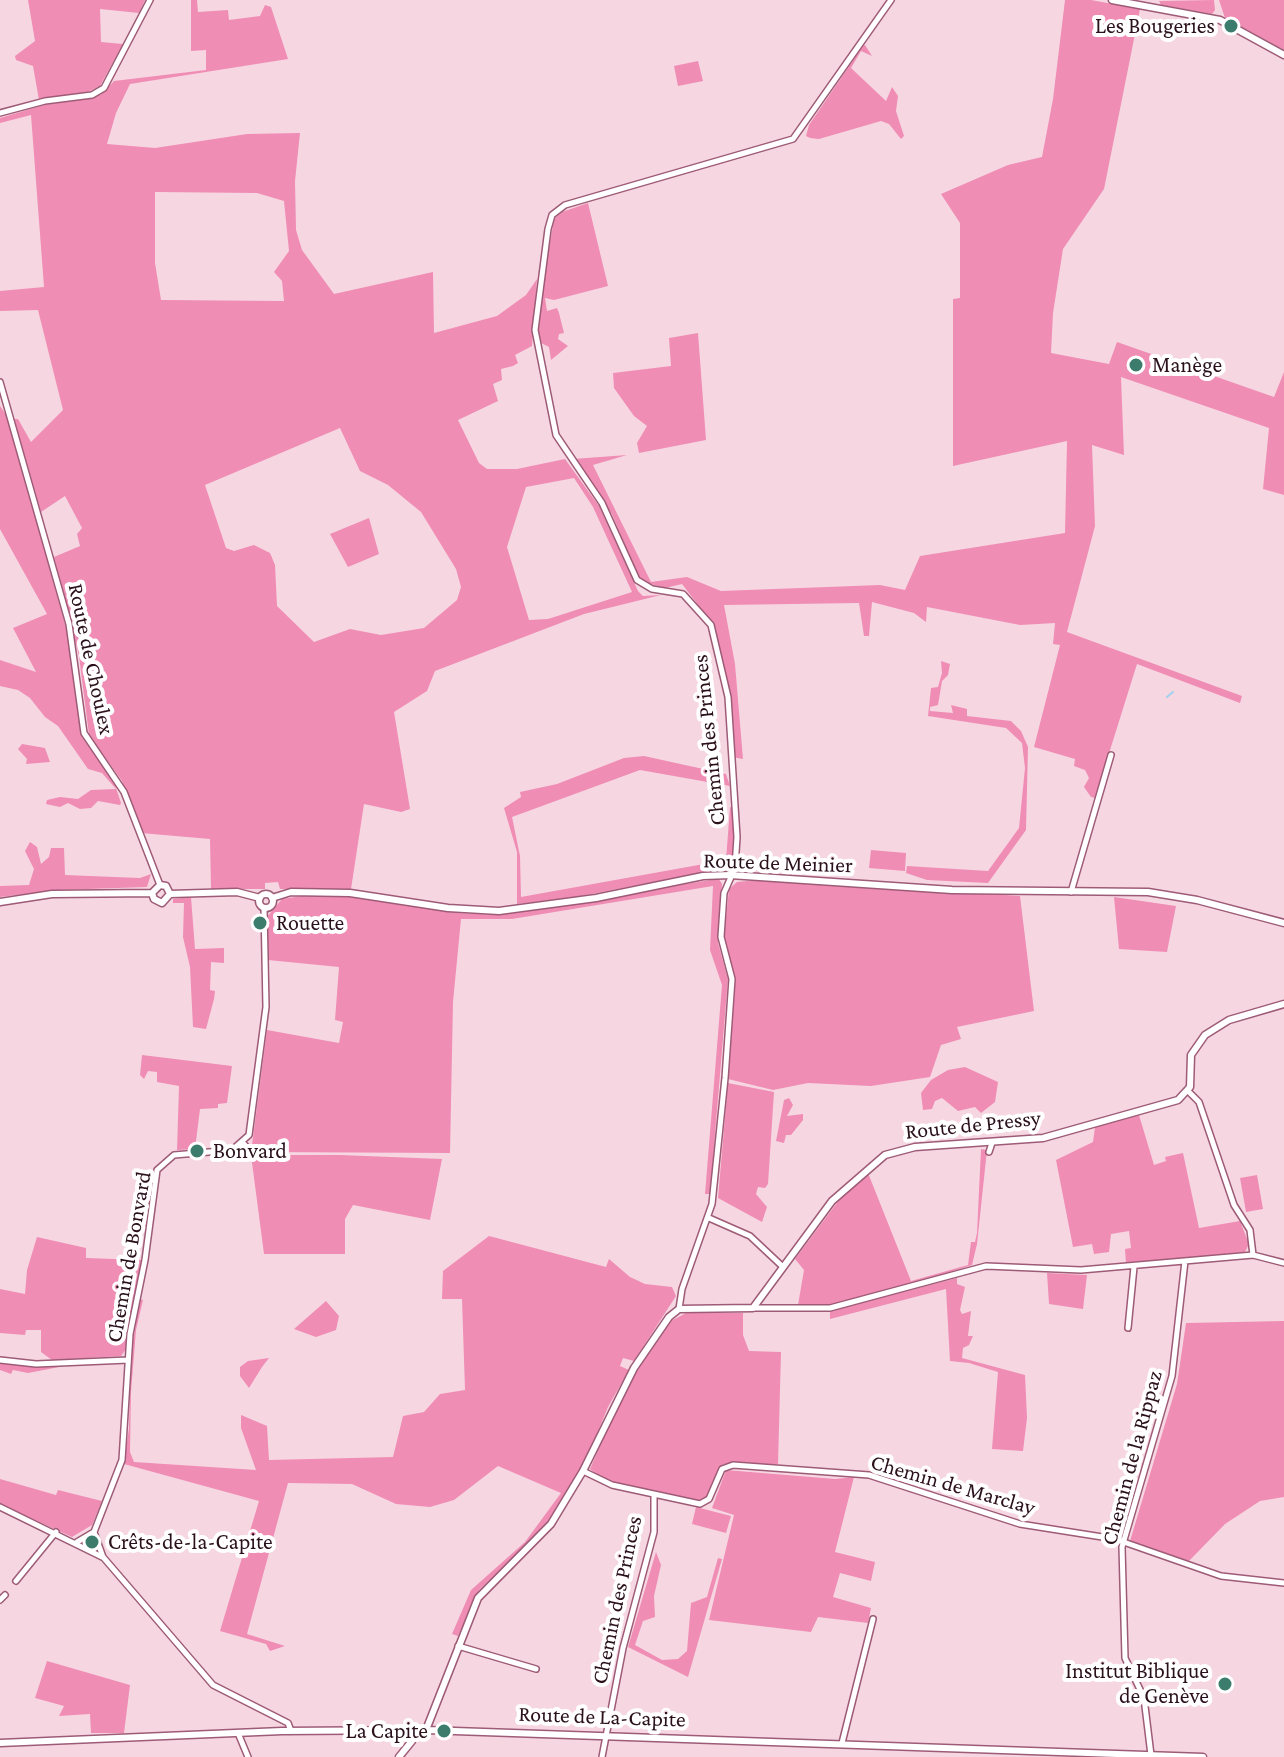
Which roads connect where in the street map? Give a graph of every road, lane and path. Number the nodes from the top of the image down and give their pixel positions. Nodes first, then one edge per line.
1 (150, 0) edge
2 (891, 0) edge
3 (1112, 0) edge
4 (1284, 55) edge
5 (0, 113) edge
6 (0, 382) edge
7 (2, 395) edge
8 (1111, 755) dead end
9 (730, 875) junction
10 (160, 885) junction
11 (1071, 892) junction
12 (152, 893) junction
13 (170, 894) junction
14 (260, 898) junction
15 (272, 898) junction
16 (0, 902) edge
17 (264, 908) junction
18 (1284, 923) edge
19 (1284, 1004) edge
20 (1188, 1091) junction
21 (243, 1143) junction
22 (992, 1143) junction
23 (251, 1152) dead end
24 (989, 1152) dead end
25 (709, 1218) junction
26 (1253, 1255) junction
27 (1185, 1261) junction
28 (1284, 1263) edge
29 (783, 1267) junction
30 (1134, 1267) junction
31 (753, 1308) junction
32 (679, 1309) junction
33 (1128, 1328) dead end
34 (0, 1360) edge
35 (128, 1360) junction
36 (583, 1471) junction
37 (654, 1495) junction
38 (0, 1507) edge
39 (56, 1532) junction
40 (94, 1532) junction
41 (1123, 1541) junction
42 (77, 1542) junction
43 (103, 1557) junction
44 (16, 1581) dead end
45 (1284, 1583) edge
46 (873, 1619) dead end
47 (458, 1646) junction
48 (536, 1669) dead end
49 (426, 1730) junction
50 (291, 1731) junction
51 (415, 1731) junction
52 (238, 1733) junction
53 (606, 1735) junction
54 (0, 1743) edge
55 (842, 1743) junction
56 (1154, 1756) edge
57 (248, 1757) edge
58 (399, 1757) edge
59 (602, 1757) edge
60 (1203, 1757) edge

1 - 5 street
2 - 9 street, Chemin des Princes
3 - 4 street
6 - 7 street, Route de Choulex
7 - 10 street, Route de Choulex
8 - 11 street
9 - 11 street, Route de Meinier
9 - 15 street, Route de Meinier
9 - 25 street, Chemin des Princes
10 - 12 street
10 - 13 street
11 - 18 street, Route de Meinier
12 - 13 street
12 - 16 street
13 - 14 street
14 - 15 street, Route de Meinier
14 - 17 street
15 - 17 street
17 - 21 street
19 - 20 street
20 - 22 street, Route de Pressy
20 - 26 street
21 - 23 street
21 - 35 street, Chemin de Bonvard
22 - 24 street
22 - 29 street, Route de Pressy
25 - 29 street
25 - 32 street, Chemin des Princes
26 - 27 street
26 - 28 street
27 - 30 street
27 - 41 street, Chemin de la Rippaz
29 - 31 street, Route de Pressy
30 - 31 street
30 - 33 street
31 - 32 street
32 - 36 street, Chemin des Princes
34 - 35 street
35 - 40 street, Chemin de Bonvard
36 - 37 street, Chemin des Princes
36 - 47 street
37 - 41 street, Chemin de Marclay
37 - 53 street, Chemin des Princes
38 - 39 street
39 - 42 street
39 - 44 street
40 - 42 street
40 - 43 street
41 - 45 street
41 - 56 street, Chemin de la Rippaz
42 - 43 street
43 - 50 street
46 - 55 street
47 - 48 street
47 - 49 street
49 - 51 street, Route de La-Capite
49 - 53 street, Route de La-Capite
50 - 51 street, Route de La-Capite
50 - 52 street, Route de La-Capite
51 - 58 street
52 - 54 street, Route de La-Capite
52 - 57 street
53 - 55 street, Route de La-Capite
53 - 59 street, Chemin des Princes
55 - 56 street, Route de La-Capite
56 - 60 street, Route de La-Capite

